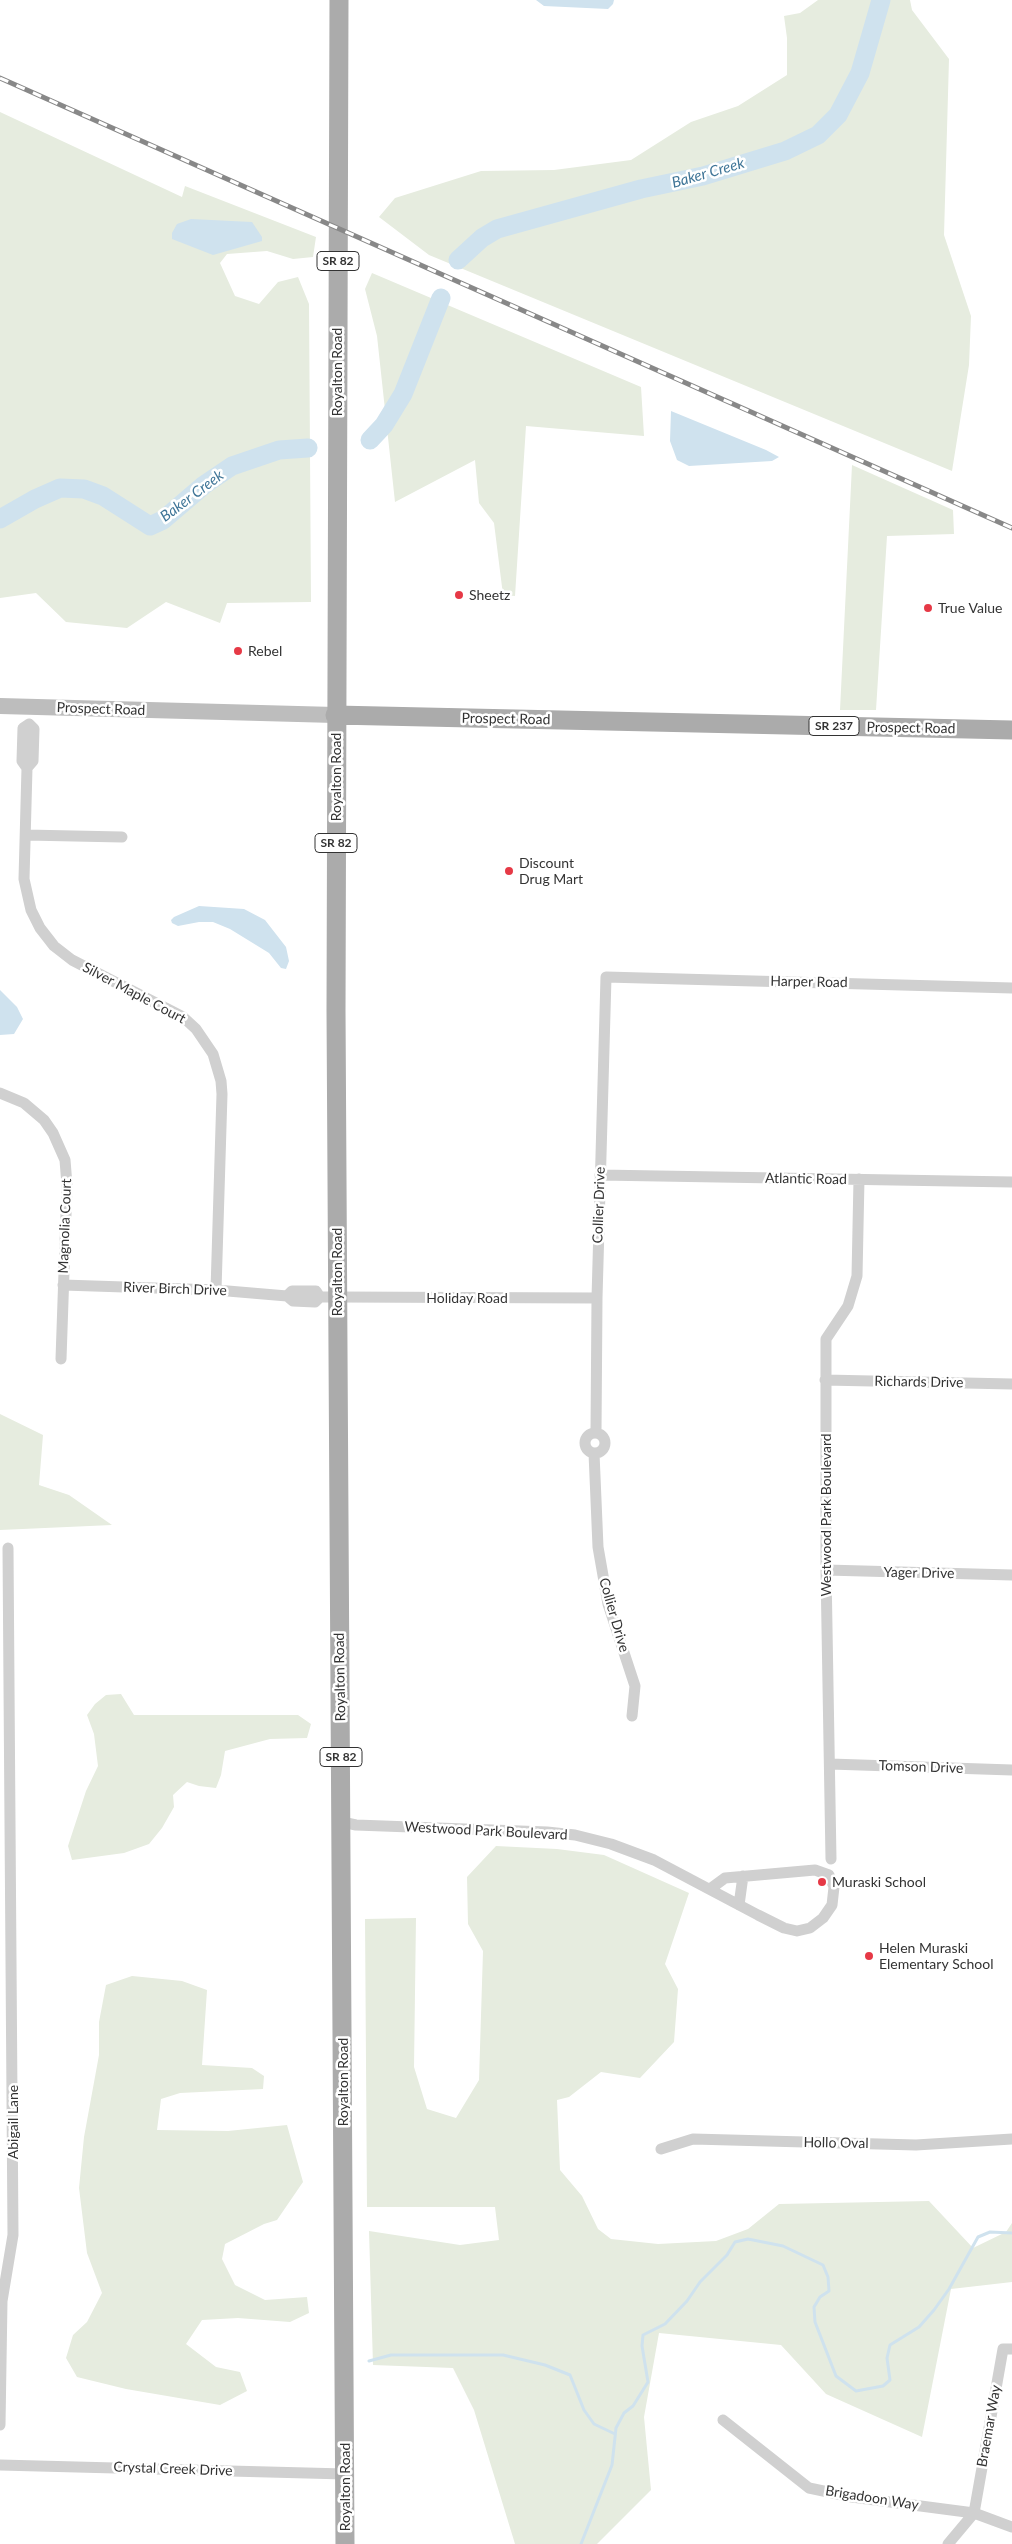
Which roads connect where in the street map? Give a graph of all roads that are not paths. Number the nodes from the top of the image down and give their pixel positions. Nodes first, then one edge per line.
1 (339, 0) edge
2 (0, 706) edge
3 (29, 707) junction
4 (336, 715) junction
5 (1012, 730) edge
6 (26, 835) junction
7 (122, 837) dead end
8 (606, 977) joint
9 (1012, 988) edge
10 (0, 1093) edge
11 (600, 1175) junction
12 (858, 1180) junction
13 (1012, 1182) edge
14 (63, 1285) junction
15 (216, 1290) junction
16 (328, 1297) junction
17 (597, 1298) junction
18 (60, 1359) dead end
19 (825, 1380) junction
20 (1012, 1384) edge
21 (8, 1548) dead end
22 (826, 1570) junction
23 (1012, 1575) edge
24 (4, 1629) edge
25 (632, 1716) dead end
26 (830, 1764) junction
27 (1012, 1770) edge
28 (342, 1822) junction
29 (831, 1859) dead end
30 (743, 1876) junction
31 (710, 1889) junction
32 (739, 1905) junction
33 (0, 2094) edge
34 (13, 2094) junction
35 (1012, 2139) edge
36 (661, 2149) dead end
37 (1012, 2349) edge
38 (723, 2420) dead end
39 (0, 2425) edge
40 (0, 2464) edge
41 (345, 2474) junction
42 (974, 2513) junction
43 (1012, 2527) edge
44 (345, 2544) edge
45 (948, 2544) edge

1 - 4 main road, Royalton Road / SR 82
2 - 3 street, Prospect Road
3 - 4 street, Prospect Road
3 - 6 street, Silver Maple Court
4 - 5 main road, Prospect Road / SR 237
4 - 16 main road, Royalton Road / SR 82
6 - 7 street
6 - 15 street, Silver Maple Court
8 - 9 street, Harper Road
8 - 11 street, Collier Drive
10 - 14 street, Magnolia Court
11 - 12 street, Atlantic Road
11 - 17 street, Collier Drive
12 - 13 street, Atlantic Road
12 - 19 street, Westwood Park Boulevard
14 - 15 street, River Birch Drive
14 - 18 street, Magnolia Court
15 - 16 street, River Birch Drive
16 - 17 street, Holiday Road
16 - 28 main road, Royalton Road / SR 82
17 - 25 street, Collier Drive
19 - 20 street, Richards Drive
19 - 22 street, Westwood Park Boulevard
21 - 24 street, Abigail Lane
22 - 23 street, Yager Drive
22 - 26 street, Westwood Park Boulevard
24 - 34 street, Abigail Lane
26 - 27 street, Tomson Drive
26 - 29 street, Westwood Park Boulevard
28 - 31 street, Westwood Park Boulevard
28 - 41 main road, Royalton Road / SR 82
30 - 31 street, Westwood Park Boulevard
30 - 32 street
30 - 32 street, Westwood Park Boulevard
31 - 32 street, Westwood Park Boulevard
33 - 34 street
34 - 39 street, Abigail Lane
35 - 36 street, Hollo Oval
37 - 42 street, Braemar Way
38 - 42 street, Brigadoon Way
40 - 41 street, Crystal Creek Drive
41 - 44 main road, Royalton Road / SR 82
42 - 43 street, Brigadoon Way
42 - 45 street

